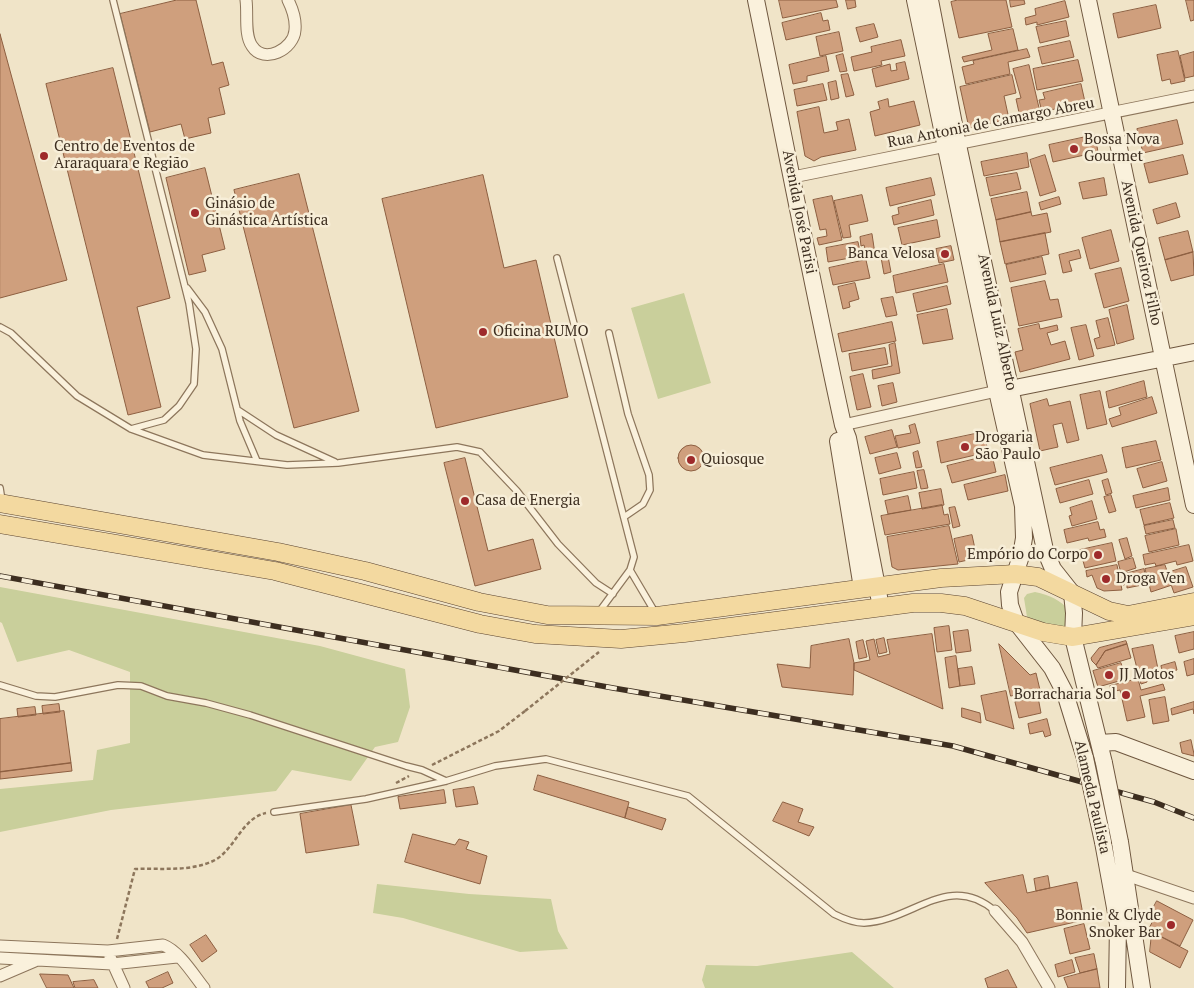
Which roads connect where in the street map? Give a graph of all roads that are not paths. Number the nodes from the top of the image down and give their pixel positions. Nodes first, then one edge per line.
1 (113, 0) edge
2 (246, 0) edge
3 (288, 0) edge
4 (756, 0) edge
5 (916, 0) edge
6 (930, 0) edge
7 (1088, 0) edge
8 (1194, 96) edge
9 (1111, 114) junction
10 (952, 146) junction
11 (793, 177) junction
12 (556, 258) dead end
13 (184, 284) junction
14 (0, 327) edge
15 (610, 333) dead end
16 (1194, 352) edge
17 (1163, 359) junction
18 (1004, 390) junction
19 (238, 410) junction
20 (843, 425) junction
21 (131, 429) junction
22 (257, 461) junction
23 (338, 463) junction
24 (1, 498) edge
25 (1194, 506) edge
26 (624, 516) junction
27 (0, 524) edge
28 (630, 570) junction
29 (1015, 574) junction
30 (870, 587) junction
31 (1072, 593) junction
32 (613, 594) junction
33 (1194, 602) edge
34 (880, 607) junction
35 (596, 616) junction
36 (657, 616) junction
37 (1194, 616) edge
38 (1016, 622) junction
39 (1073, 637) junction
40 (0, 685) edge
41 (1099, 744) junction
42 (1194, 771) edge
43 (446, 781) junction
44 (274, 812) road end
45 (1126, 875) junction
46 (1109, 877) junction
47 (1194, 898) edge
48 (995, 911) joint
49 (0, 946) edge
50 (111, 951) junction
51 (177, 957) junction
52 (0, 958) edge
53 (40, 959) junction
54 (112, 964) junction
55 (0, 976) edge
56 (124, 988) edge
57 (204, 988) edge
58 (1049, 988) edge
59 (1117, 988) edge
60 (1142, 988) edge

1 - 13 lane
2 - 3 street
4 - 11 main road, Avenida José Parisi
5 - 10 main road, Avenida Luiz Alberto
6 - 10 main road, Avenida Luiz Alberto
7 - 9 main road, Avenida Queiroz Filho
8 - 9 street, Rua Antonia de Camargo Abreu
9 - 10 street, Rua Antonia de Camargo Abreu
9 - 17 main road, Avenida Queiroz Filho
10 - 11 street, Rua Antonia de Camargo Abreu
10 - 18 main road, Avenida Luiz Alberto
11 - 20 main road, Avenida José Parisi
12 - 26 lane
13 - 19 lane
13 - 21 lane
14 - 21 lane
15 - 26 lane
16 - 17 main road
17 - 18 main road
17 - 25 main road, Avenida Queiroz Filho
18 - 20 street
18 - 29 main road, Avenida Luiz Alberto
18 - 31 main road, Avenida Luiz Alberto
19 - 22 lane
19 - 23 lane
20 - 30 main road, Avenida José Parisi
21 - 22 lane
22 - 23 lane
23 - 32 lane
24 - 35 main road
26 - 28 lane
27 - 34 main road
28 - 32 lane
28 - 36 lane
29 - 30 main road
29 - 31 main road
29 - 38 main road, Avenida Luiz Alberto
30 - 34 main road, Avenida José Parisi
30 - 36 main road
31 - 33 main road
31 - 39 main road
32 - 35 lane
34 - 38 main road
35 - 36 main road
37 - 39 main road
38 - 39 main road
38 - 46 main road, Alameda Paulista, bridge
39 - 41 main road, Alameda Paulista
40 - 43 lane
41 - 42 main road
41 - 45 main road, Alameda Paulista, bridge
43 - 44 lane
43 - 48 lane
45 - 46 street
45 - 47 street
45 - 60 main road, Alameda Paulista
46 - 59 main road, Alameda Paulista
48 - 58 street
49 - 50 street
50 - 51 street
50 - 54 street
51 - 54 street
51 - 57 street
52 - 53 street
53 - 54 street
53 - 55 street
54 - 56 street

